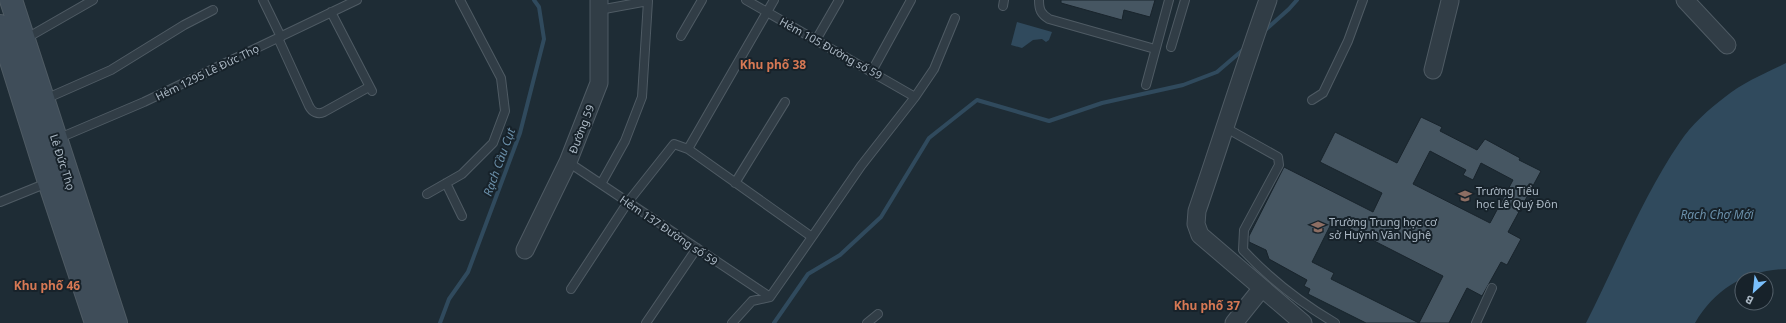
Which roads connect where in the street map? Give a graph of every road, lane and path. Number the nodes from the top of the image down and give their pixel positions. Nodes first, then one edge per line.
1 (11, 0) edge
2 (92, 0) edge
3 (263, 0) edge
4 (357, 0) edge
5 (460, 0) edge
6 (702, 0) edge
7 (746, 0) edge
8 (774, 0) edge
9 (839, 0) edge
10 (911, 0) edge
11 (1039, 0) edge
12 (1169, 0) edge
13 (1184, 0) edge
14 (1268, 0) edge
15 (1364, 0) edge
16 (1450, 0) edge
17 (1685, 0) edge
18 (599, 5) edge
19 (213, 10) dead end
20 (332, 12) junction
21 (767, 12) junction
22 (955, 18) dead end
23 (0, 26) edge
24 (682, 36) dead end
25 (279, 38) junction
26 (24, 40) junction
27 (816, 40) junction
28 (1727, 45) dead end
29 (1171, 47) dead end
30 (1155, 49) junction
31 (1433, 70) dead end
32 (872, 71) junction
33 (1146, 85) dead end
34 (915, 97) junction
35 (43, 100) junction
36 (1312, 100) dead end
37 (785, 102) dead end
38 (1226, 128) junction
39 (47, 143) junction
40 (688, 149) junction
41 (568, 162) junction
42 (49, 182) junction
43 (446, 183) junction
44 (735, 183) junction
45 (601, 184) junction
46 (427, 194) dead end
47 (0, 202) edge
48 (628, 202) junction
49 (462, 216) dead end
50 (812, 237) junction
51 (697, 248) junction
52 (526, 250) dead end
53 (1262, 288) junction
54 (1492, 288) dead end
55 (571, 289) dead end
56 (770, 297) junction
57 (878, 314) dead end
58 (96, 323) edge
59 (116, 323) edge
60 (646, 323) edge
61 (732, 323) edge
62 (867, 323) edge
63 (1234, 323) edge
64 (1303, 323) edge
65 (1335, 323) edge
66 (1476, 323) edge

1 - 26 main road, Lê Đức Thọ
2 - 26 lane
3 - 25 lane
4 - 20 lane, Hẻm 1295 Lê Đức Thọ
5 - 43 lane
6 - 24 lane
7 - 21 lane, Hẻm 105 Đường số 59
8 - 21 lane
9 - 27 lane
10 - 32 lane
11 - 30 lane
12 - 30 lane
13 - 29 lane
14 - 38 street
15 - 36 lane
16 - 31 street
17 - 28 street
18 - 41 street, Đường 59
18 - 45 lane
19 - 35 lane
20 - 25 lane, Hẻm 1295 Lê Đức Thọ
20 - 25 lane
21 - 27 lane, Hẻm 105 Đường số 59
21 - 40 lane
22 - 34 lane
23 - 39 main road, Lê Đức Thọ
25 - 39 lane, Hẻm 1295 Lê Đức Thọ
26 - 35 main road, Lê Đức Thọ
27 - 32 lane, Hẻm 105 Đường số 59
30 - 33 lane
32 - 34 lane, Hẻm 105 Đường số 59
34 - 50 lane
35 - 39 main road, Lê Đức Thọ
37 - 44 lane
38 - 53 street
38 - 65 lane
39 - 42 main road, Lê Đức Thọ
39 - 59 main road, Lê Đức Thọ
40 - 44 lane
40 - 48 lane
41 - 45 lane, Hẻm 137 Đường số 59
41 - 52 street, Đường 59
42 - 47 lane
42 - 58 main road, Lê Đức Thọ
43 - 46 lane
43 - 49 lane
44 - 50 lane
45 - 48 lane, Hẻm 137 Đường số 59
48 - 51 lane, Hẻm 137 Đường số 59
48 - 55 lane
50 - 56 lane
51 - 56 lane, Hẻm 137 Đường số 59
51 - 60 lane
53 - 63 street
53 - 64 street
54 - 66 lane
56 - 61 lane
57 - 62 lane

